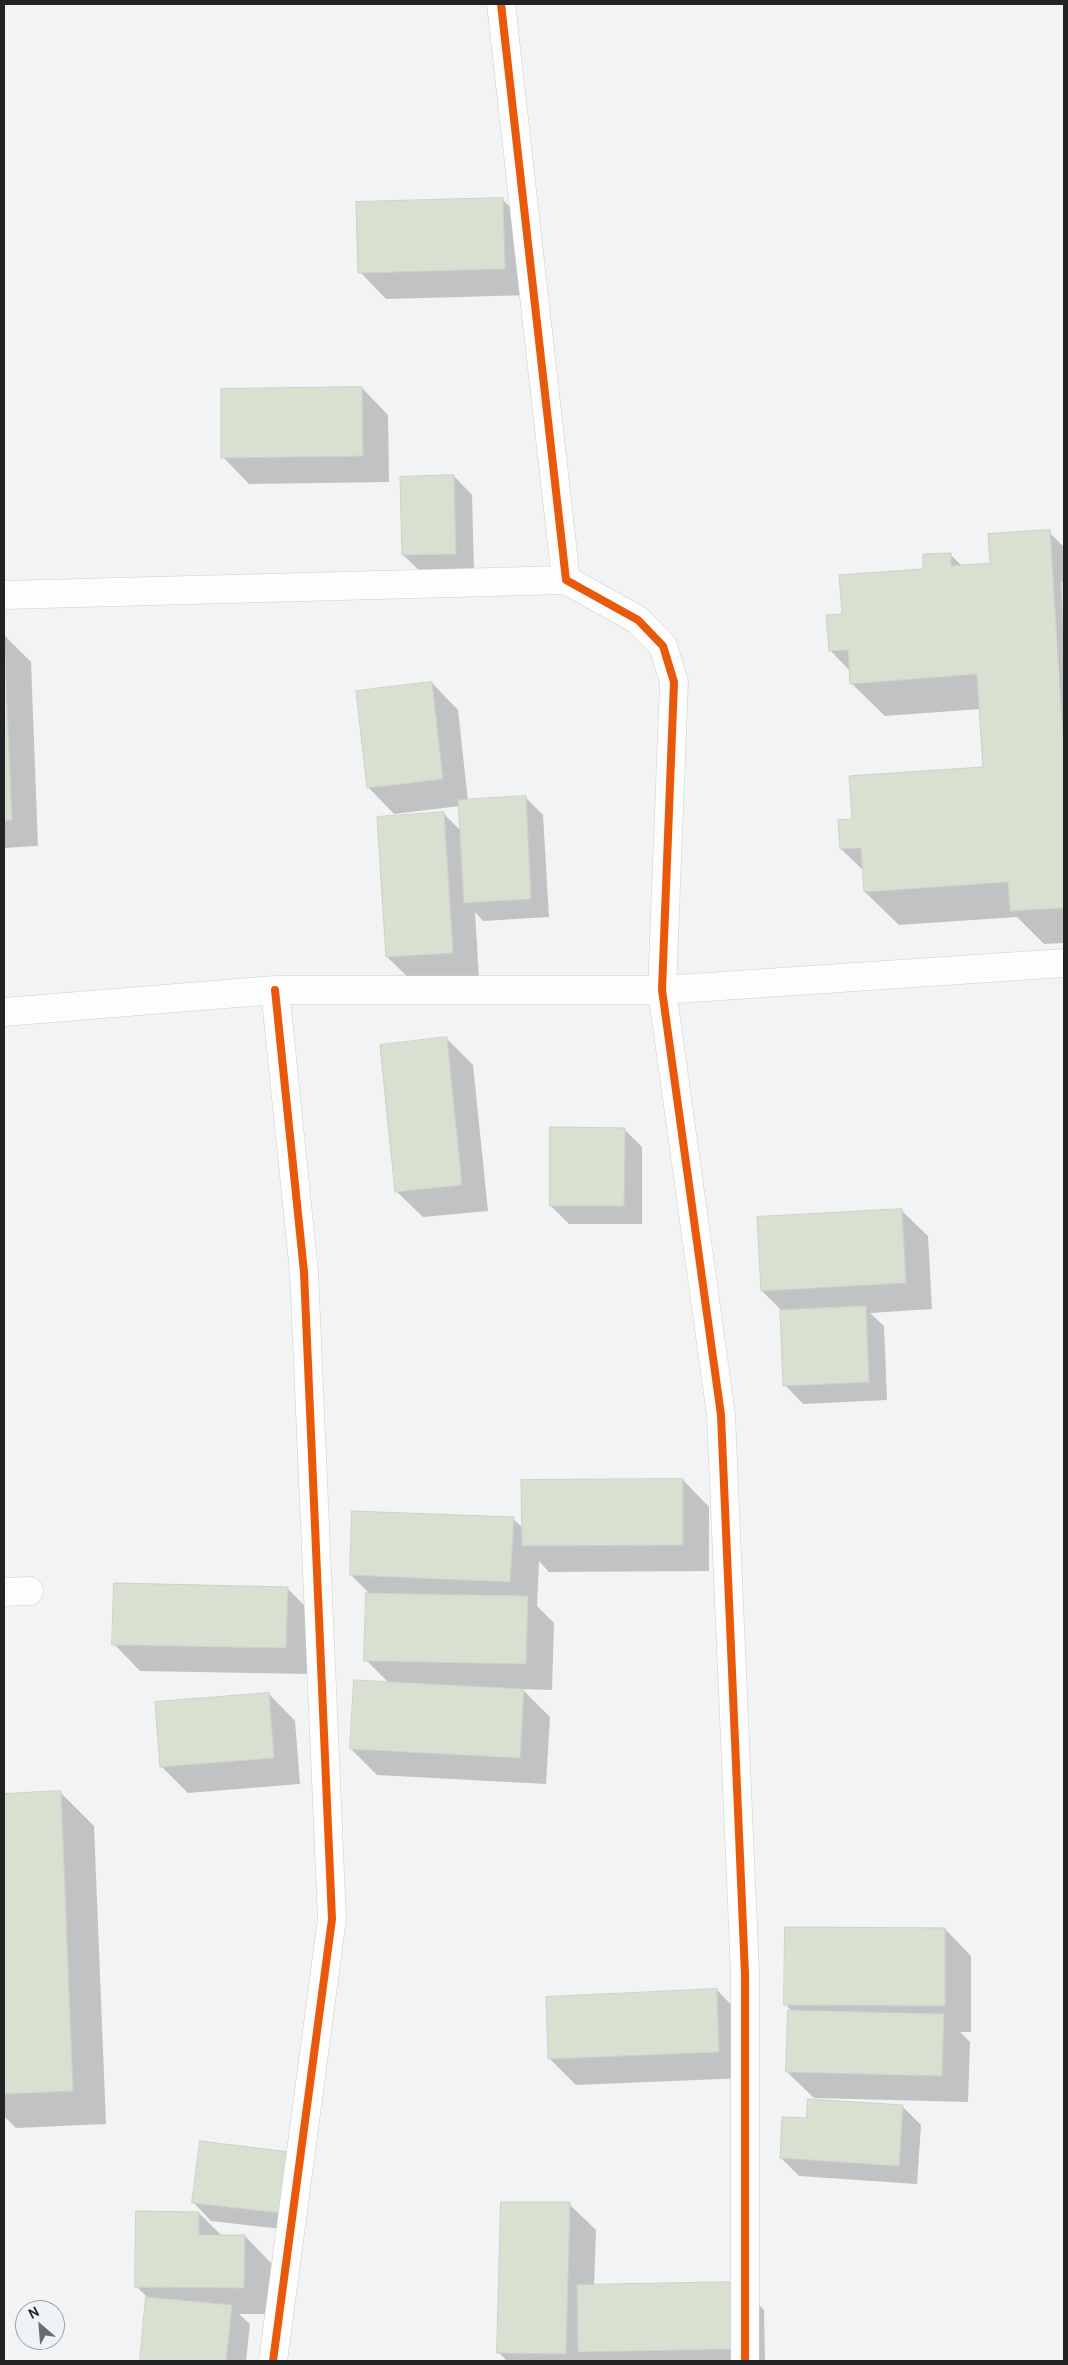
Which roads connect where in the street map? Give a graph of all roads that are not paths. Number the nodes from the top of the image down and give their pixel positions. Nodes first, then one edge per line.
1 (501, 4) edge
2 (566, 580) junction
3 (4, 594) edge
4 (1064, 963) edge
5 (275, 990) junction
6 (662, 990) junction
7 (4, 1012) edge
8 (273, 2361) edge
9 (745, 2361) edge

1 - 2 street
2 - 3 street
2 - 6 street
4 - 6 street
5 - 6 street
5 - 7 street
5 - 8 street
6 - 9 street

